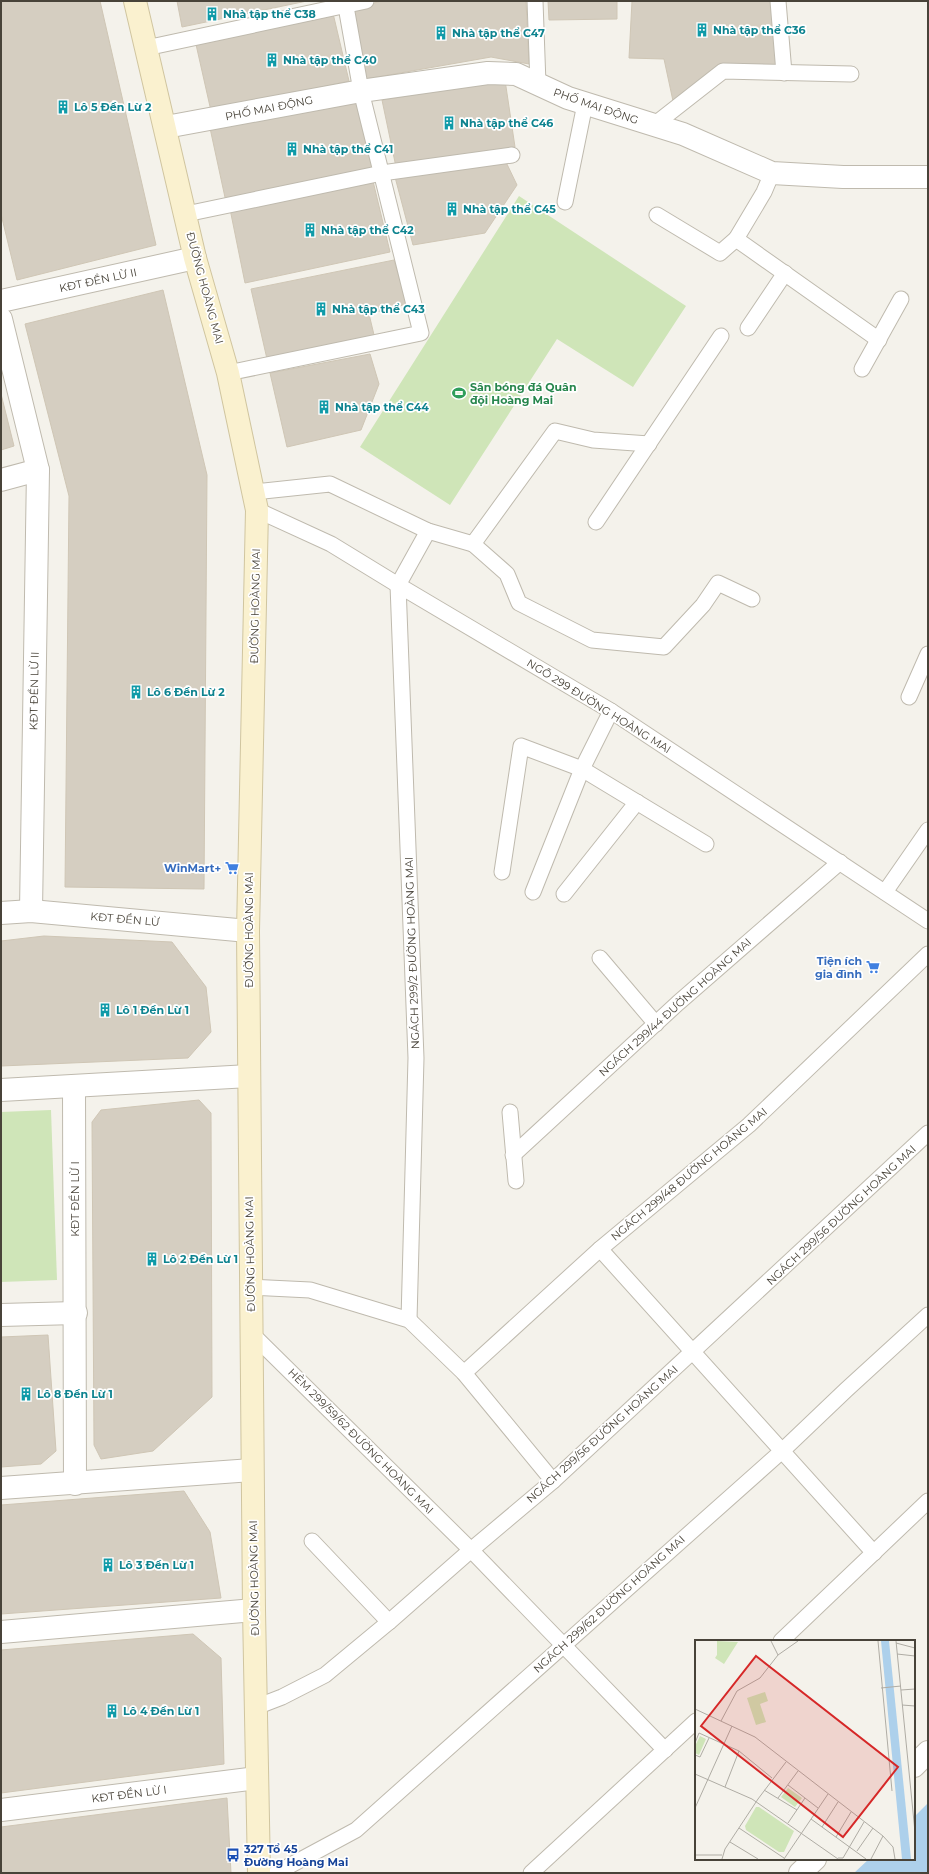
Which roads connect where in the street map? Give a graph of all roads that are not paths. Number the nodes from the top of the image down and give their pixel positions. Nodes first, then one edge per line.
1 (135, 1) edge
2 (366, 1) edge
3 (535, 1) edge
4 (778, 1) edge
5 (346, 3) edge
6 (146, 48) junction
7 (784, 72) junction
8 (851, 74) dead end
9 (538, 84) junction
10 (361, 91) junction
11 (585, 104) junction
12 (654, 125) junction
13 (166, 127) junction
14 (512, 155) dead end
15 (382, 173) junction
16 (772, 173) junction
17 (928, 177) edge
18 (565, 202) dead end
19 (186, 214) junction
20 (657, 215) dead end
21 (736, 239) junction
22 (196, 258) junction
23 (785, 273) junction
24 (901, 298) dead end
25 (1, 301) edge
26 (1, 319) edge
27 (748, 328) dead end
28 (721, 336) dead end
29 (880, 340) junction
30 (862, 369) dead end
31 (228, 373) junction
32 (649, 444) junction
33 (38, 470) junction
34 (1, 480) edge
35 (255, 501) junction
36 (596, 522) dead end
37 (428, 531) junction
38 (473, 544) junction
39 (398, 585) junction
40 (752, 599) dead end
41 (927, 662) edge
42 (909, 697) dead end
43 (611, 711) junction
44 (582, 769) junction
45 (637, 802) junction
46 (928, 830) edge
47 (706, 844) dead end
48 (840, 862) junction
49 (502, 872) dead end
50 (533, 892) dead end
51 (885, 892) junction
52 (564, 894) dead end
53 (30, 911) junction
54 (1, 913) edge
55 (928, 921) edge
56 (248, 931) junction
57 (928, 954) edge
58 (600, 958) dead end
59 (656, 1024) junction
60 (249, 1076) junction
61 (74, 1086) junction
62 (1, 1090) edge
63 (510, 1112) dead end
64 (928, 1133) edge
65 (513, 1155) junction
66 (516, 1181) dead end
67 (600, 1249) junction
68 (250, 1287) junction
69 (76, 1313) junction
70 (1, 1315) edge
71 (928, 1315) edge
72 (409, 1320) junction
73 (251, 1333) junction
74 (692, 1353) junction
75 (464, 1373) junction
76 (782, 1451) junction
77 (252, 1470) junction
78 (553, 1481) junction
79 (75, 1484) junction
80 (1, 1488) edge
81 (928, 1501) edge
82 (312, 1541) dead end
83 (470, 1550) junction
84 (874, 1554) junction
85 (254, 1610) junction
86 (389, 1622) junction
87 (1, 1632) edge
88 (782, 1640) edge
89 (562, 1646) junction
90 (256, 1707) junction
91 (695, 1722) edge
92 (665, 1750) junction
93 (928, 1752) edge
94 (915, 1765) edge
95 (257, 1778) junction
96 (1, 1810) edge
97 (814, 1860) edge
98 (259, 1873) edge
99 (276, 1873) edge
100 (531, 1873) edge
101 (800, 1873) edge

1 - 6 street, ĐƯỜNG HOÀNG MAI
2 - 5 lane
3 - 9 lane
4 - 7 lane
5 - 6 lane
5 - 10 lane
6 - 13 street, ĐƯỜNG HOÀNG MAI
7 - 8 lane
7 - 12 lane
9 - 10 street, PHỐ MAI ĐỘNG
9 - 11 street, PHỐ MAI ĐỘNG
10 - 13 street, PHỐ MAI ĐỘNG
10 - 15 lane
11 - 12 street, PHỐ MAI ĐỘNG
11 - 18 lane
12 - 16 street, PHỐ MAI ĐỘNG
13 - 19 street, ĐƯỜNG HOÀNG MAI
14 - 15 lane
15 - 19 lane
15 - 31 lane
16 - 17 street, PHỐ MAI ĐỘNG
16 - 21 lane
19 - 22 street, ĐƯỜNG HOÀNG MAI
20 - 21 lane
21 - 23 lane
22 - 25 street, KĐT ĐỀN LỪ II
22 - 31 street, ĐƯỜNG HOÀNG MAI
23 - 27 lane
23 - 29 lane
24 - 29 lane
26 - 33 street, KĐT ĐỀN LỪ II
28 - 32 lane
29 - 30 lane
31 - 35 street, ĐƯỜNG HOÀNG MAI
32 - 36 lane
32 - 38 lane
33 - 34 street
33 - 53 street, KĐT ĐỀN LỪ II
35 - 37 lane
35 - 39 lane, NGÕ 299 ĐƯỜNG HOÀNG MAI
35 - 56 street, ĐƯỜNG HOÀNG MAI
37 - 38 lane
37 - 39 lane
38 - 40 lane
39 - 43 lane, NGÕ 299 ĐƯỜNG HOÀNG MAI
39 - 72 lane, NGÁCH 299/2 ĐƯỜNG HOÀNG MAI
41 - 42 lane
43 - 44 lane
43 - 48 lane, NGÕ 299 ĐƯỜNG HOÀNG MAI
44 - 45 lane
44 - 49 lane
44 - 50 lane
45 - 47 lane
45 - 52 lane
46 - 51 lane
48 - 51 lane, NGÕ 299 ĐƯỜNG HOÀNG MAI
48 - 59 lane, NGÁCH 299/44 ĐƯỜNG HOÀNG MAI
51 - 55 lane, NGÕ 299 ĐƯỜNG HOÀNG MAI
53 - 54 street, KĐT ĐỀN LỪ
53 - 56 street, KĐT ĐỀN LỪ
56 - 60 street, ĐƯỜNG HOÀNG MAI
57 - 67 lane, NGÁCH 299/48 ĐƯỜNG HOÀNG MAI
58 - 59 lane
59 - 65 lane, NGÁCH 299/44 ĐƯỜNG HOÀNG MAI
60 - 61 street
60 - 68 street, ĐƯỜNG HOÀNG MAI
61 - 62 street
61 - 69 street, KĐT ĐỀN LỪ I
63 - 65 lane
64 - 74 lane, NGÁCH 299/56 ĐƯỜNG HOÀNG MAI
65 - 66 lane
67 - 74 lane
67 - 75 lane, NGÁCH 299/48 ĐƯỜNG HOÀNG MAI
68 - 72 lane
68 - 73 street, ĐƯỜNG HOÀNG MAI
69 - 70 street
69 - 79 street, KĐT ĐỀN LỪ I
71 - 76 lane, NGÁCH 299/62 ĐƯỜNG HOÀNG MAI
72 - 75 lane
73 - 77 street, ĐƯỜNG HOÀNG MAI
73 - 83 lane, HẺM 299/59/62 ĐƯỜNG HOÀNG MAI
74 - 76 lane
74 - 78 lane, NGÁCH 299/56 ĐƯỜNG HOÀNG MAI
75 - 78 lane
76 - 84 lane
76 - 89 lane, NGÁCH 299/62 ĐƯỜNG HOÀNG MAI
77 - 79 street
77 - 85 street, ĐƯỜNG HOÀNG MAI
78 - 83 lane, NGÁCH 299/56 ĐƯỜNG HOÀNG MAI
79 - 80 street
81 - 84 lane
82 - 86 lane
83 - 86 lane, NGÁCH 299/56 ĐƯỜNG HOÀNG MAI
83 - 89 lane, HẺM 299/59/62 ĐƯỜNG HOÀNG MAI
84 - 88 lane
85 - 87 street
85 - 90 street, ĐƯỜNG HOÀNG MAI
86 - 90 lane, NGÁCH 299/56 ĐƯỜNG HOÀNG MAI
89 - 92 lane, HẺM 299/59/62 ĐƯỜNG HOÀNG MAI
89 - 99 lane, NGÁCH 299/62 ĐƯỜNG HOÀNG MAI
90 - 95 street, ĐƯỜNG HOÀNG MAI
91 - 92 lane
92 - 100 lane
93 - 94 street
95 - 96 street, KĐT ĐỀN LỪ I
95 - 98 street, ĐƯỜNG HOÀNG MAI
97 - 101 street

